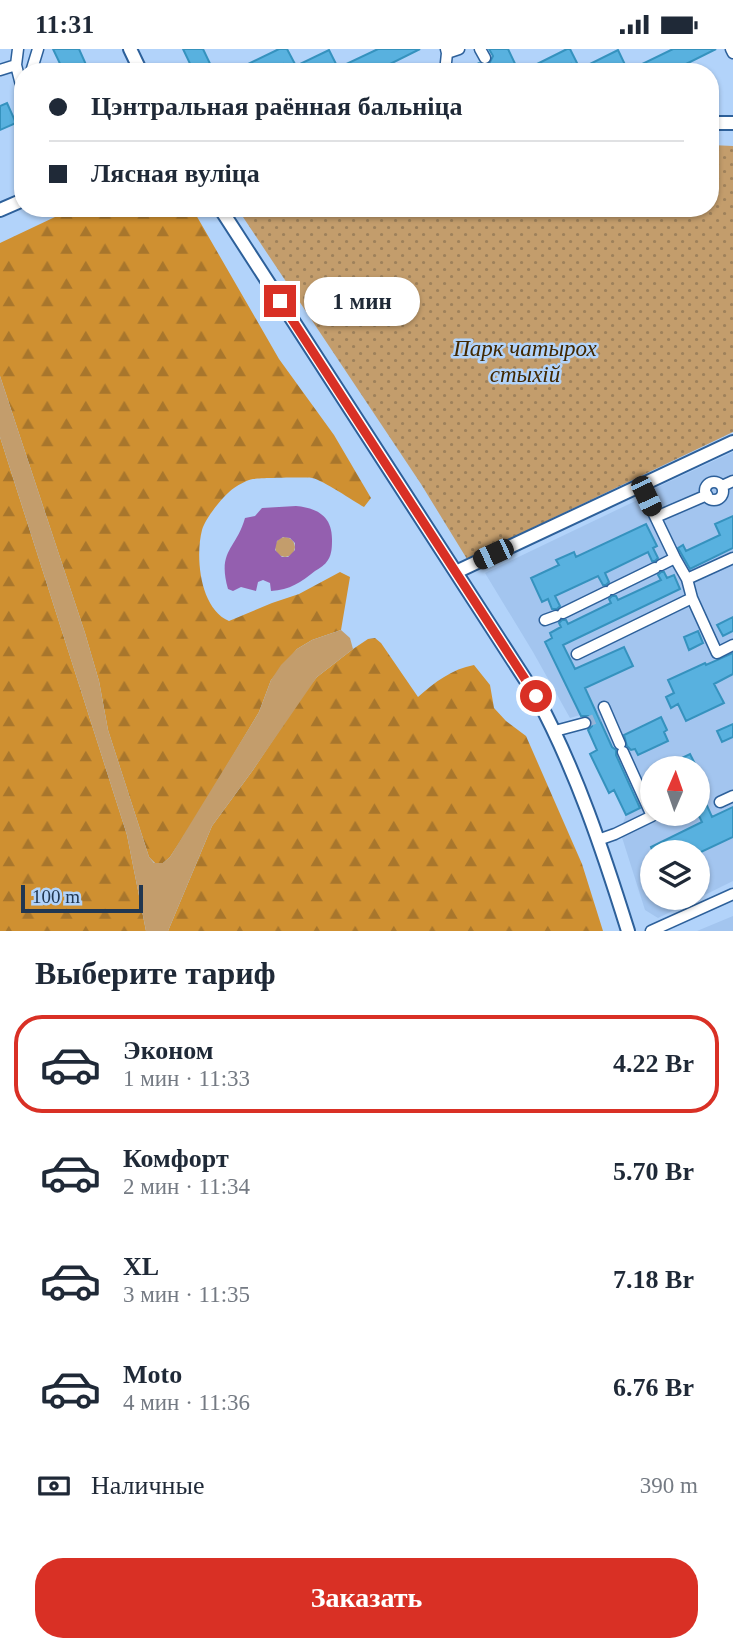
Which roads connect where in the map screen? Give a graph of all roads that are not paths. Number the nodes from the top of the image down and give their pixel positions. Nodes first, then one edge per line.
1 (459, 49) edge
2 (446, 51) edge
3 (226, 217) edge
4 (733, 442) edge
5 (733, 481) edge
6 (640, 485) junction
7 (656, 517) junction
8 (675, 558) junction
9 (733, 558) edge
10 (456, 572) junction
11 (687, 579) junction
12 (692, 597) junction
13 (545, 620) dead end
14 (733, 645) edge
15 (577, 654) dead end
16 (603, 712) dead end
17 (585, 723) tunnel mouth
18 (555, 731) junction
19 (640, 785) edge
20 (733, 796) edge
21 (720, 802) dead end
22 (640, 822) edge
23 (598, 840) junction
24 (733, 894) edge
25 (628, 931) edge
26 (652, 931) edge

1 - 2 street
3 - 10 main road
4 - 6 main road
5 - 7 street
6 - 7 street
6 - 10 main road
7 - 8 street
8 - 11 street
8 - 13 street
9 - 11 street
10 - 18 main road
11 - 12 street
12 - 14 street
12 - 15 street
16 - 19 street
17 - 18 street
18 - 23 main road
20 - 21 street
22 - 23 street
23 - 25 main road
24 - 26 street

